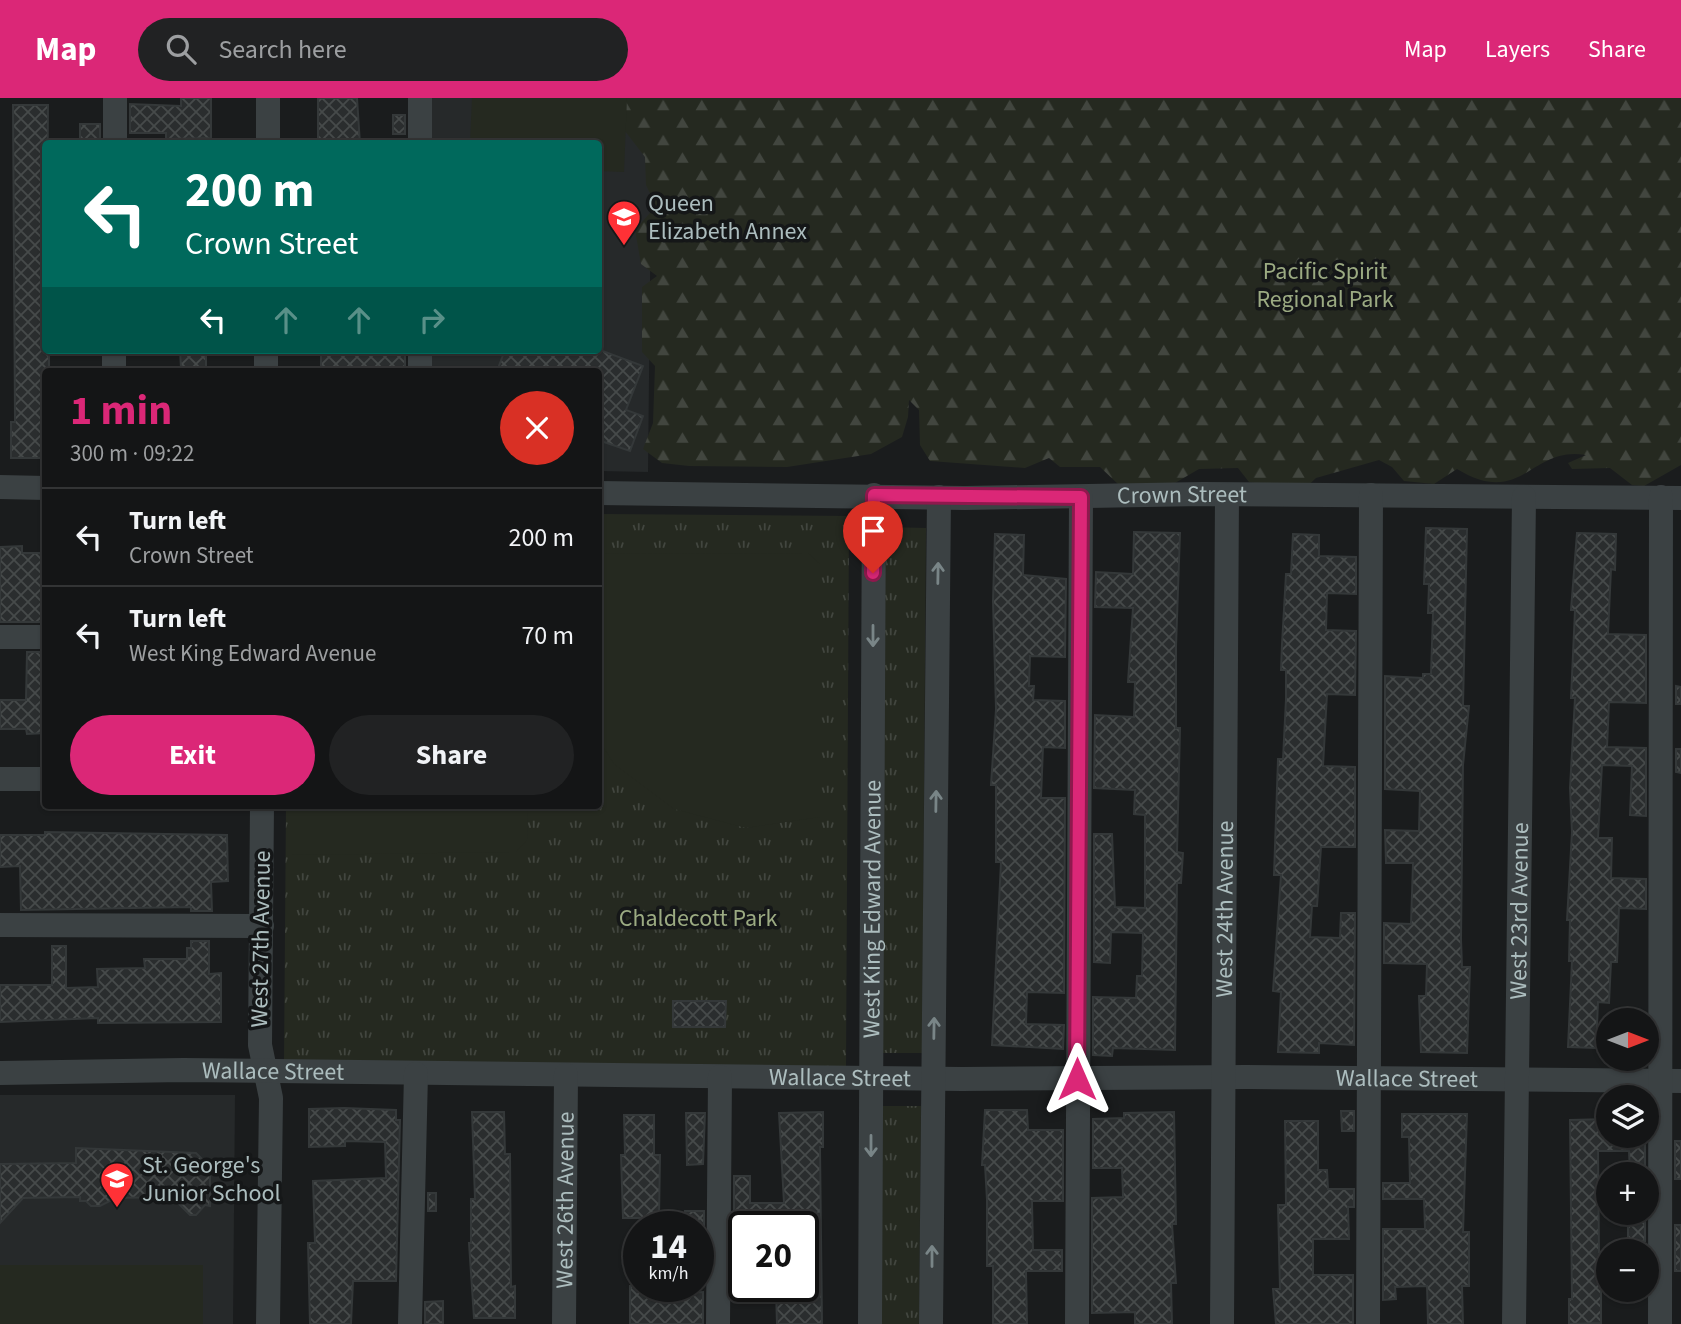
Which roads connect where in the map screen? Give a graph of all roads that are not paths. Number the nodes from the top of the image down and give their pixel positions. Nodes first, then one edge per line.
1 (115, 98) edge
2 (268, 98) edge
3 (420, 98) edge
4 (115, 140) edge
5 (268, 140) edge
6 (420, 140) edge
7 (0, 487) edge
8 (42, 488) edge
9 (602, 492) edge
10 (874, 495) junction
11 (1227, 495) junction
12 (1371, 495) junction
13 (939, 497) junction
14 (1081, 497) junction
15 (1524, 497) junction
16 (1671, 498) edge
17 (0, 637) edge
18 (42, 637) edge
19 (0, 779) edge
20 (42, 779) edge
21 (262, 809) edge
22 (0, 925) edge
23 (262, 926) junction
24 (264, 1072) junction
25 (0, 1073) edge
26 (416, 1074) junction
27 (566, 1075) junction
28 (720, 1077) junction
29 (871, 1078) junction
30 (933, 1078) junction
31 (1223, 1078) junction
32 (1369, 1078) junction
33 (1077, 1079) junction
34 (1516, 1080) junction
35 (1671, 1081) edge
36 (268, 1324) edge
37 (410, 1324) edge
38 (564, 1324) edge
39 (718, 1324) edge
40 (870, 1324) edge
41 (931, 1324) edge
42 (1077, 1324) edge
43 (1222, 1324) edge
44 (1368, 1324) edge
45 (1514, 1324) edge
46 (1660, 1324) edge

1 - 4 street
2 - 5 street
3 - 6 street
7 - 8 street
9 - 10 street, Crown Street
10 - 13 street, Crown Street
10 -> 29 street, West King Edward Avenue
11 - 12 street, Crown Street
11 - 14 street, Crown Street
11 - 31 street, West 24th Avenue
12 - 15 street, Crown Street
12 - 32 street
13 - 14 street, Crown Street
30 -> 13 street
14 - 33 street
15 - 16 street, Crown Street
15 - 34 street, West 23rd Avenue
16 - 35 street
17 - 18 street
19 - 20 street
21 - 23 street, West 27th Avenue
22 - 23 street
23 - 24 street, West 27th Avenue
24 - 25 street, Wallace Street
24 - 26 street, Wallace Street
24 - 36 street, West 27th Avenue
26 - 27 street, Wallace Street
26 - 37 street
27 - 28 street, Wallace Street
27 - 38 street, West 26th Avenue
28 - 29 street, Wallace Street
28 - 39 street
29 - 30 street, Wallace Street
29 -> 40 street, West King Edward Avenue
30 - 33 street, Wallace Street
41 -> 30 street
31 - 32 street, Wallace Street
31 - 33 street, Wallace Street
31 - 43 street, West 24th Avenue
32 - 34 street, Wallace Street
32 - 44 street
33 - 42 street
34 - 35 street, Wallace Street
34 - 45 street, West 23rd Avenue
35 - 46 street

